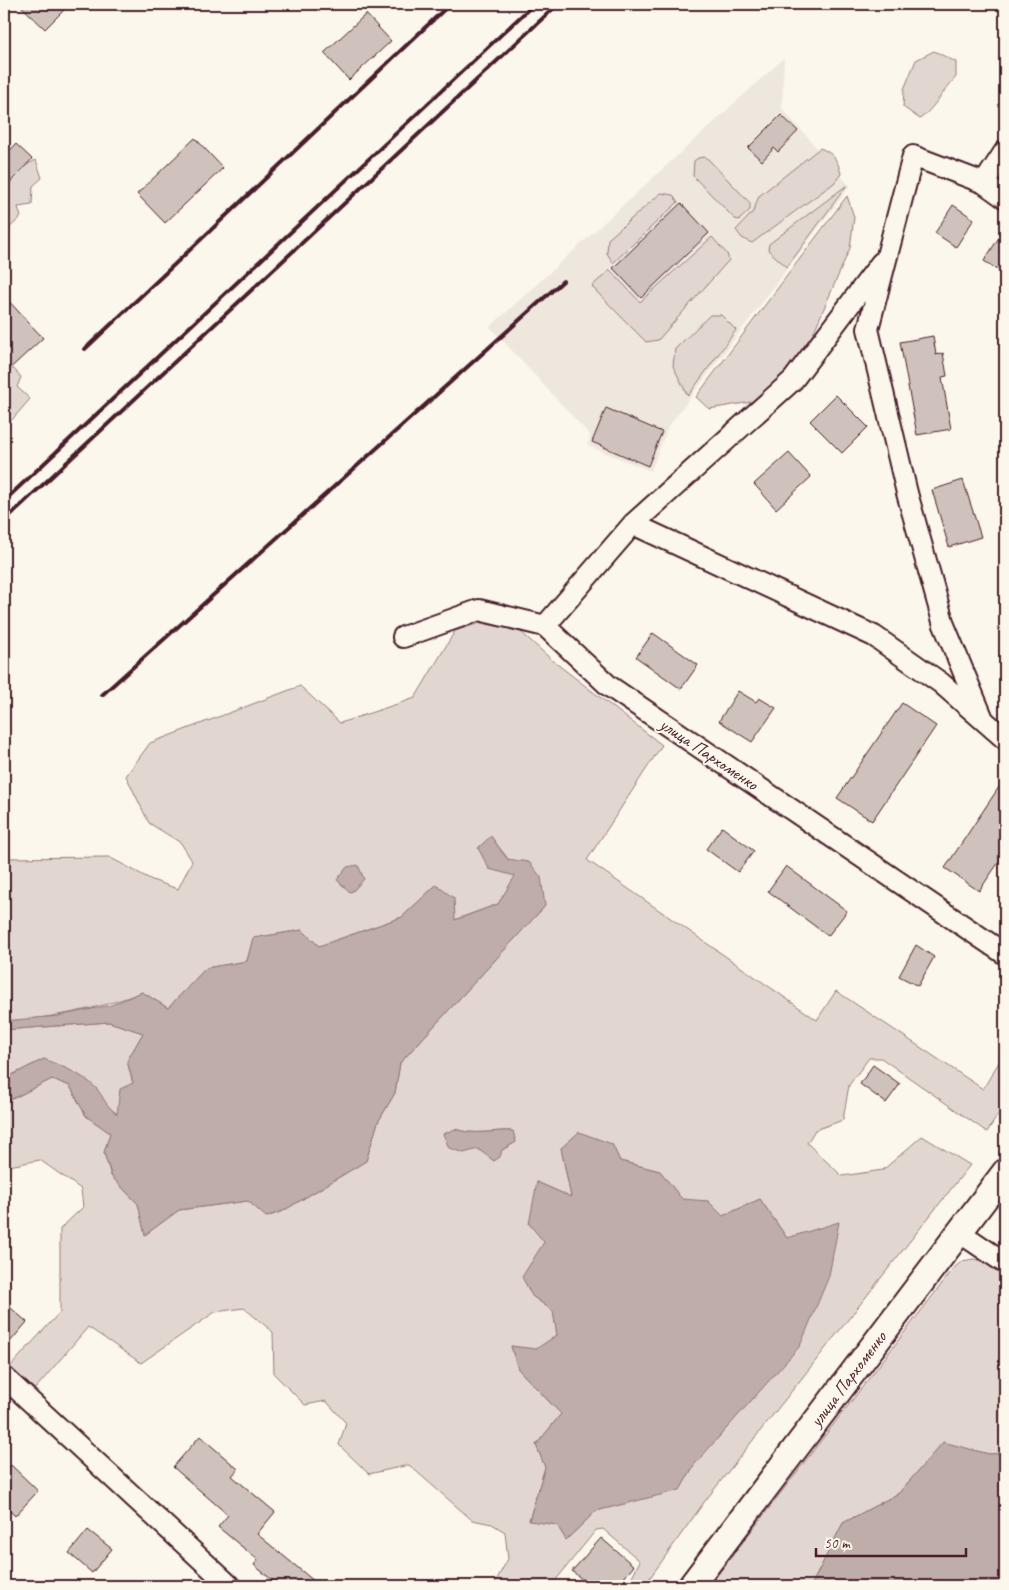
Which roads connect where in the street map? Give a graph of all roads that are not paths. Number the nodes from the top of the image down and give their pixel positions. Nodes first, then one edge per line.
1 (1005, 151) edge
2 (984, 183) junction
3 (1005, 198) edge
4 (886, 256) junction
5 (633, 524) junction
6 (545, 626) junction
7 (402, 636) dead end
8 (983, 719) junction
9 (1005, 739) edge
10 (1005, 954) edge
11 (1005, 1172) edge
12 (959, 1232) junction
13 (1005, 1263) edge
14 (4, 1377) edge
15 (230, 1586) edge
16 (691, 1586) edge

1 - 2 street
2 - 3 street
2 - 4 street
4 - 5 street
4 - 8 street
5 - 6 street
5 - 8 street
6 - 7 street, улица Пархоменко
6 - 10 street, улица Пархоменко
8 - 9 street
11 - 12 street, улица Пархоменко
12 - 13 street
12 - 16 street, улица Пархоменко
14 - 15 street

